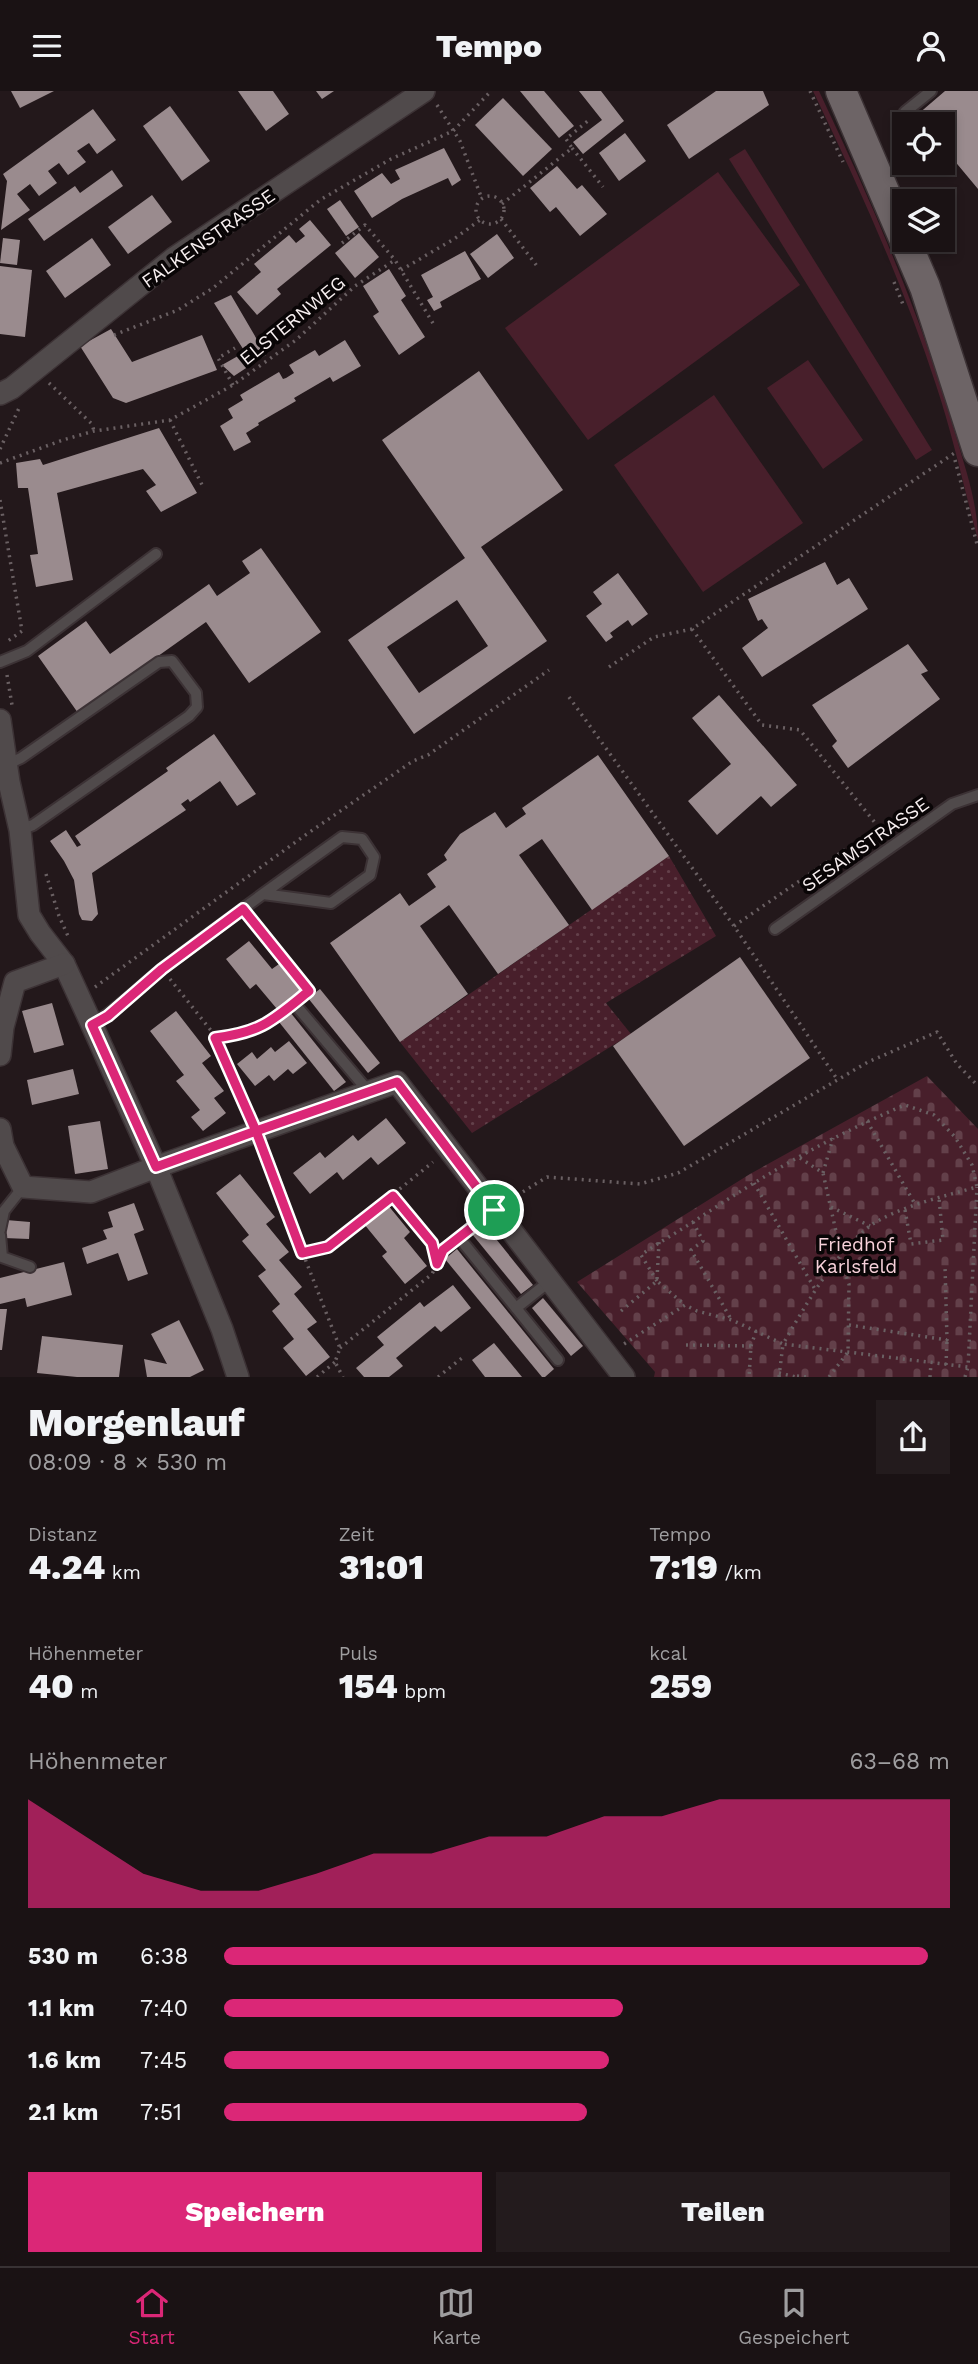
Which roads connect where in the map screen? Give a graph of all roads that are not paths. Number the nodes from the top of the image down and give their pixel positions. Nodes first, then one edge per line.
1 (841, 91) edge
2 (931, 91) edge
3 (429, 96) edge
4 (905, 112) dead end
5 (0, 394) edge
6 (969, 448) edge
7 (156, 554) dead end
8 (0, 662) edge
9 (0, 720) edge
10 (6, 765) junction
11 (978, 795) edge
12 (12, 823) edge
13 (263, 894) junction
14 (775, 929) dead end
15 (64, 964) junction
16 (299, 1009) dead end
17 (92, 1025) junction
18 (0, 1055) edge
19 (369, 1092) junction
20 (1, 1140) edge
21 (156, 1167) junction
22 (23, 1187) junction
23 (0, 1232) edge
24 (465, 1240) road end
25 (30, 1267) dead end
26 (550, 1281) junction
27 (516, 1308) junction
28 (558, 1360) dead end
29 (239, 1377) edge
30 (624, 1377) edge

1 - 6 main road
2 - 4 lane
3 - 5 street, FALKENSTRASSE
7 - 8 lane
9 - 10 street
10 - 12 street
10 - 12 lane
11 - 14 lane, SESAMSTRASSE
12 - 15 street
13 - 13 lane
13 - 17 lane
15 - 17 street
15 - 18 street
16 - 19 lane
17 - 21 street
19 - 21 street
19 - 26 street
20 - 22 street
21 - 22 street
21 - 29 street
22 - 23 lane
23 - 25 lane
24 - 27 lane
26 - 27 lane
26 - 30 street
27 - 28 lane

